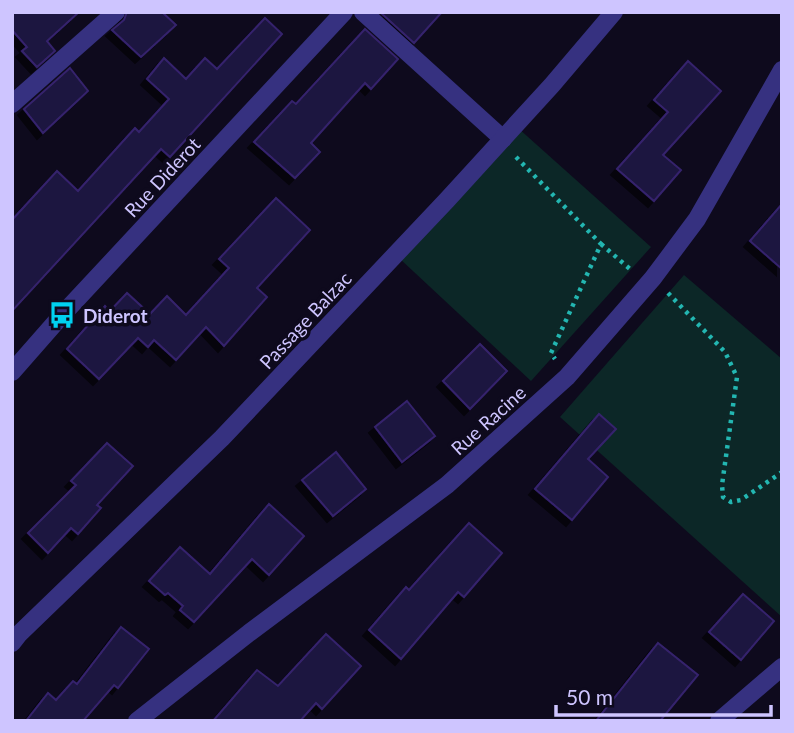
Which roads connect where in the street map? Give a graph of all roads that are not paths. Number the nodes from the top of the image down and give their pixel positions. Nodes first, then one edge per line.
1 (116, 12) edge
2 (344, 12) edge
3 (363, 12) edge
4 (614, 12) edge
5 (782, 70) edge
6 (12, 104) edge
7 (501, 141) junction
8 (12, 372) edge
9 (12, 643) edge
10 (782, 667) edge
11 (137, 721) edge
12 (719, 721) edge

1 - 6 street
2 - 8 street, Rue Diderot
3 - 7 street
4 - 7 street, Passage Balzac
5 - 11 street, Rue Racine
7 - 9 street, Passage Balzac
10 - 12 street

